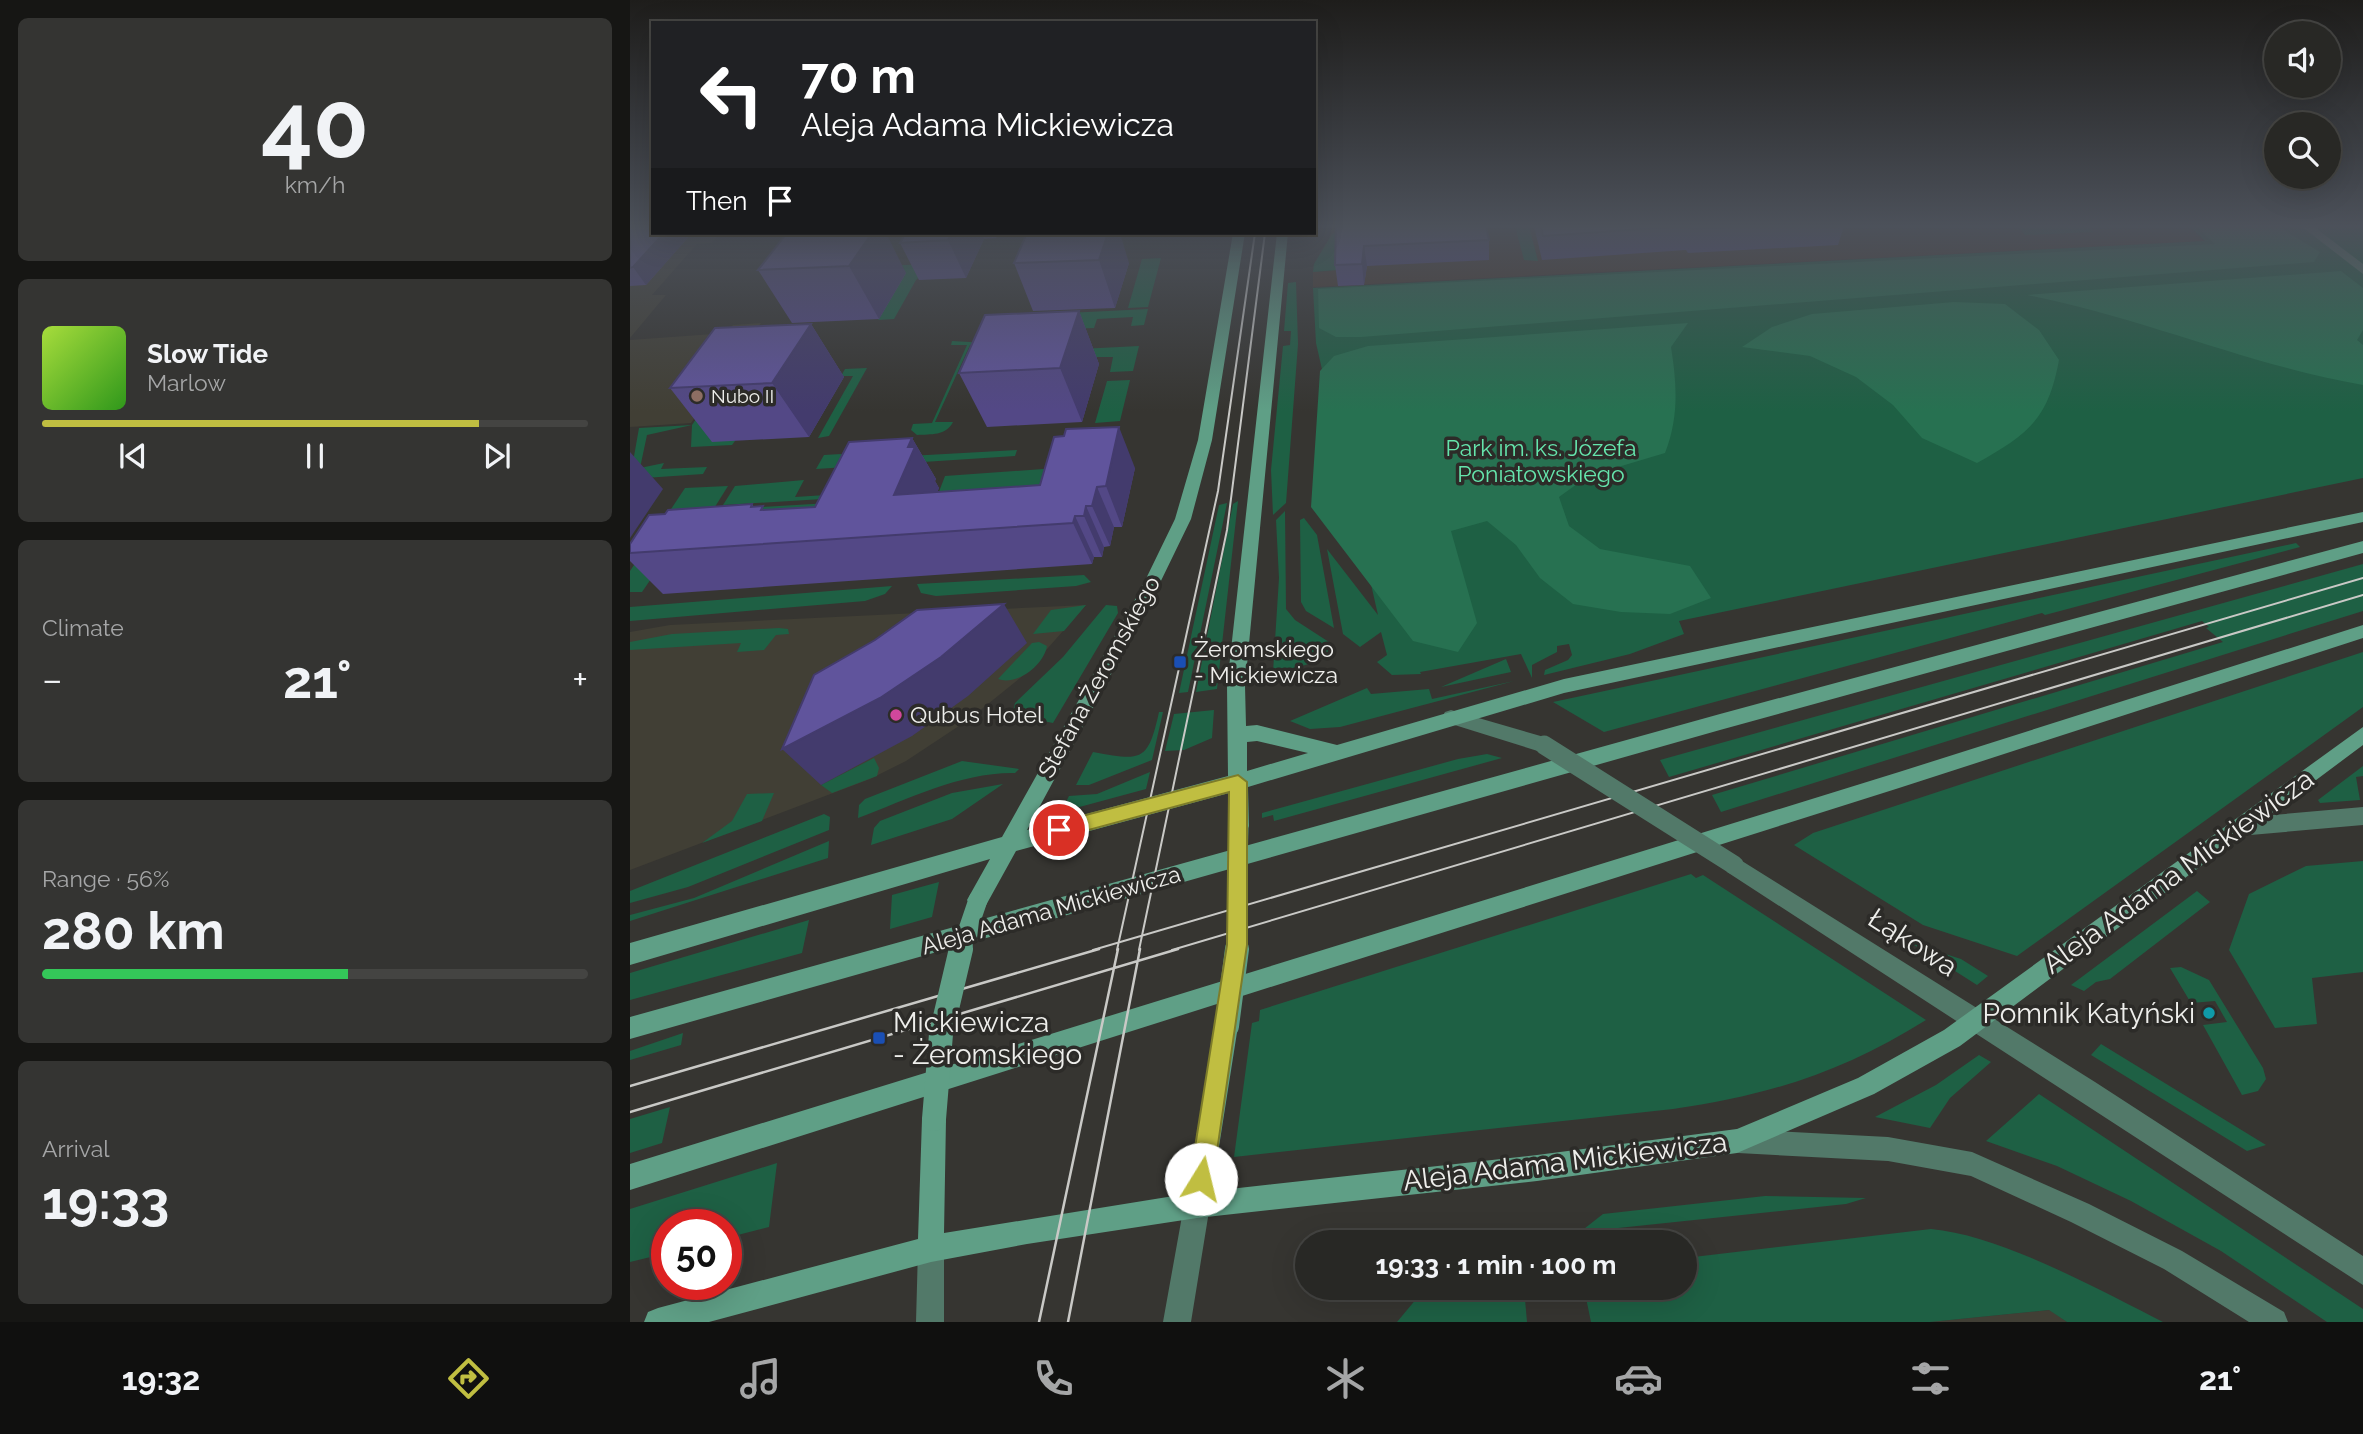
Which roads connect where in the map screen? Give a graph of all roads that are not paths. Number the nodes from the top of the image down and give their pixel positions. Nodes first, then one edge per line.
1 (1230, 288) edge
2 (1276, 288) edge
3 (2363, 517) edge
4 (2363, 547) edge
5 (2363, 631) edge
6 (1451, 717) junction
7 (1237, 735) junction
8 (2363, 735) edge
9 (1337, 752) junction
10 (1238, 782) junction
11 (2363, 816) edge
12 (2239, 827) junction
13 (1005, 846) junction
14 (630, 954) edge
15 (1976, 1019) junction
16 (630, 1028) edge
17 (1737, 1141) junction
18 (630, 1177) edge
19 (1197, 1205) junction
20 (931, 1249) junction
21 (2363, 1272) edge
22 (658, 1322) edge
23 (930, 1322) edge
24 (1177, 1322) edge
25 (2274, 1322) edge

1 - 13 main road, Stefana Żeromskiego
2 - 7 main road
3 - 6 main road
4 - 16 main road, Aleja Adama Mickiewicza
5 - 18 main road
6 - 9 main road
6 - 15 street, Łąkowa, bridge
7 - 9 main road
7 - 10 main road
8 - 12 main road, Aleja Adama Mickiewicza
9 - 10 main road
10 - 13 main road
10 - 19 main road, bridge
11 - 12 street
12 - 15 main road, Aleja Adama Mickiewicza
13 - 14 main road
13 - 20 main road, Stefana Żeromskiego, bridge
15 - 17 main road, Aleja Adama Mickiewicza
15 - 21 street, Łąkowa
17 - 19 main road, Aleja Adama Mickiewicza
17 - 25 street
19 - 20 main road, Aleja Adama Mickiewicza
19 - 24 street
20 - 22 main road, Aleja Adama Mickiewicza
20 - 23 street, Stefana Żeromskiego

